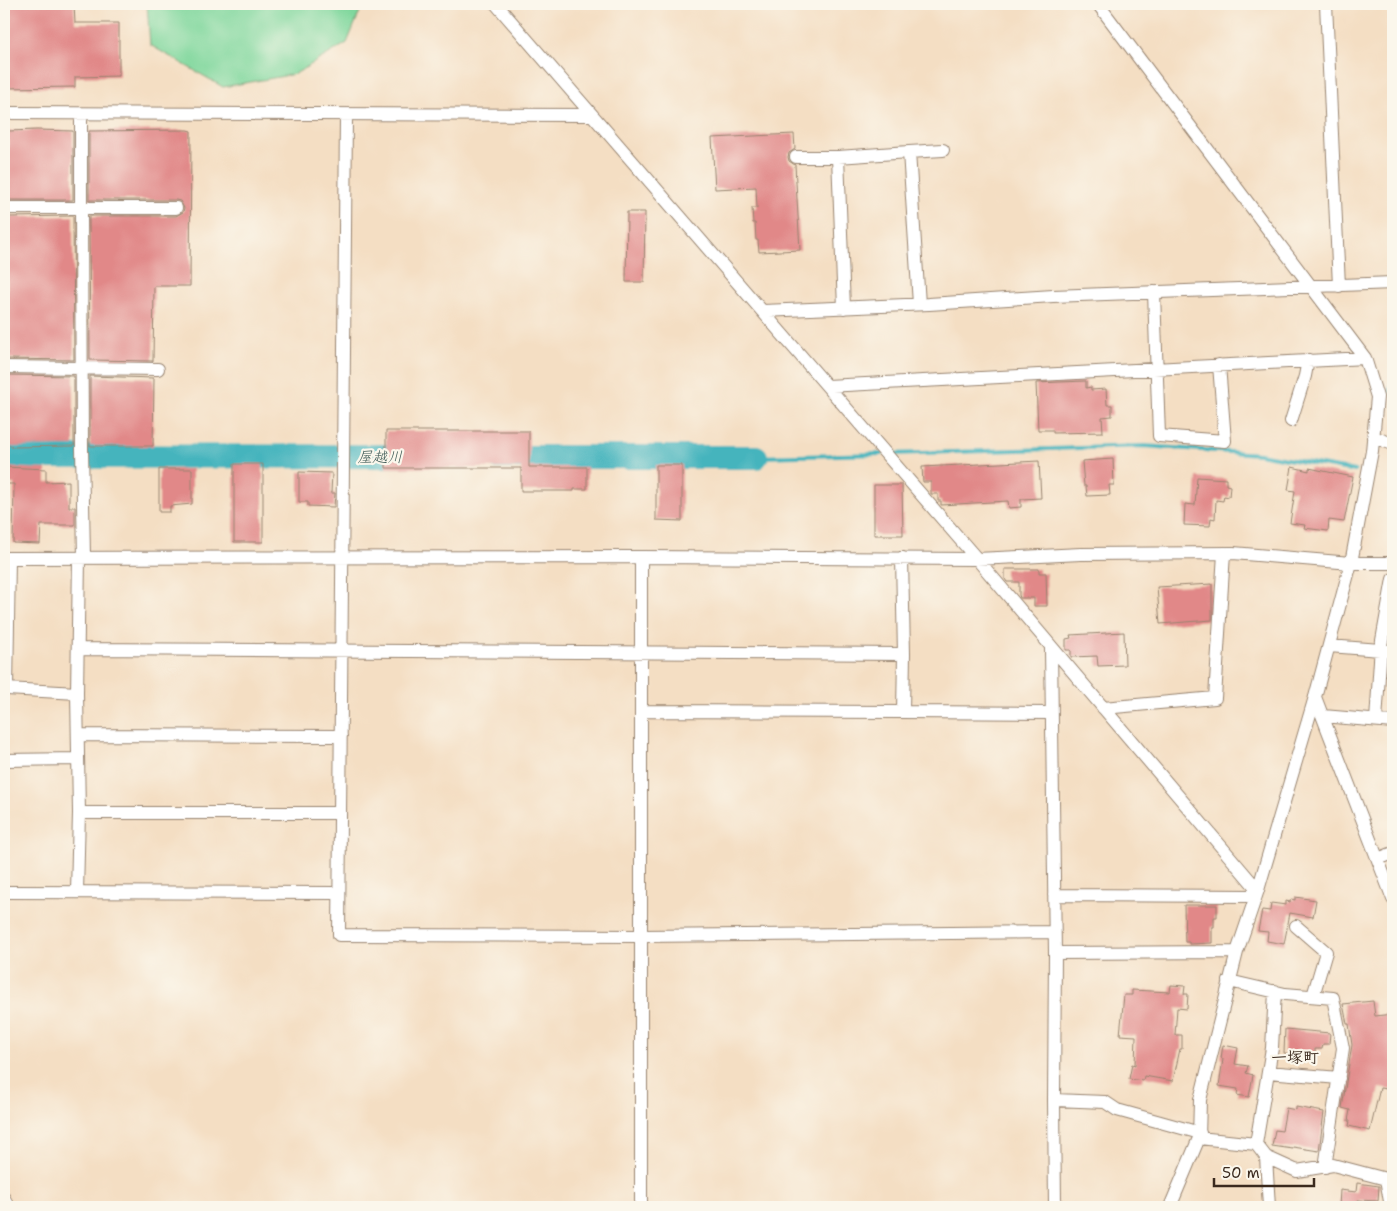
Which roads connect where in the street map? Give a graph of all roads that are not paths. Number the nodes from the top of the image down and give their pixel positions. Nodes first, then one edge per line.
1 (496, 4) edge
2 (1098, 4) edge
3 (1326, 4) edge
4 (4, 113) edge
5 (80, 114) junction
6 (346, 114) junction
7 (592, 115) junction
8 (943, 150) dead end
9 (909, 152) junction
10 (796, 157) dead end
11 (838, 157) junction
12 (4, 208) edge
13 (81, 208) junction
14 (176, 208) dead end
15 (1393, 284) edge
16 (1340, 286) junction
17 (1312, 288) junction
18 (1154, 292) junction
19 (919, 304) junction
20 (844, 308) junction
21 (763, 311) junction
22 (1365, 358) junction
23 (1308, 360) junction
24 (1219, 365) junction
25 (4, 367) edge
26 (81, 369) junction
27 (158, 369) dead end
28 (1156, 369) junction
29 (827, 386) junction
30 (1292, 422) dead end
31 (1373, 437) junction
32 (1393, 444) edge
33 (1224, 554) junction
34 (343, 557) junction
35 (641, 557) junction
36 (6, 558) edge
37 (82, 558) junction
38 (902, 558) junction
39 (977, 558) junction
40 (1351, 562) junction
41 (1393, 563) edge
42 (1393, 579) edge
43 (1329, 646) junction
44 (1051, 648) junction
45 (78, 649) junction
46 (641, 651) junction
47 (1387, 651) edge
48 (342, 652) junction
49 (904, 654) junction
50 (77, 693) junction
51 (1316, 697) junction
52 (1103, 708) junction
53 (641, 711) junction
54 (904, 712) junction
55 (1051, 713) junction
56 (1323, 716) junction
57 (1376, 720) junction
58 (1393, 722) edge
59 (78, 735) junction
60 (341, 736) junction
61 (78, 759) junction
62 (4, 760) edge
63 (79, 813) junction
64 (340, 813) junction
65 (1393, 854) edge
66 (1378, 859) junction
67 (4, 892) edge
68 (77, 892) junction
69 (1257, 892) junction
70 (339, 893) junction
71 (1054, 895) junction
72 (1393, 899) edge
73 (1296, 926) dead end
74 (1054, 932) junction
75 (641, 936) junction
76 (1237, 952) junction
77 (1055, 953) junction
78 (1230, 981) junction
79 (1275, 991) junction
80 (1314, 996) junction
81 (1268, 1072) junction
82 (1339, 1078) junction
83 (1054, 1100) junction
84 (1199, 1136) junction
85 (1256, 1144) junction
86 (1266, 1157) junction
87 (1325, 1166) junction
88 (1390, 1180) edge
89 (4, 1198) edge
90 (8, 1207) edge
91 (640, 1207) edge
92 (1055, 1207) edge
93 (1170, 1207) edge
94 (1269, 1207) edge
95 (1390, 1207) edge

1 - 7 street
2 - 17 street
3 - 16 street
4 - 5 street
5 - 6 street
5 - 13 street
6 - 7 street
6 - 34 street
7 - 21 street
8 - 9 street
9 - 11 street
9 - 19 street
10 - 11 street
11 - 20 street
12 - 13 street
13 - 14 street
13 - 26 street
15 - 16 street
16 - 17 street
17 - 18 street
17 - 22 street
18 - 19 street
18 - 28 street
19 - 20 street
20 - 21 street
21 - 29 street
22 - 23 street
22 - 31 street
23 - 24 street
23 - 30 street
24 - 28 street
24 - 28 street
25 - 26 street
26 - 27 street
26 - 37 street
28 - 29 street
29 - 39 street
31 - 32 street
31 - 40 street
33 - 39 street
33 - 40 street
33 - 52 street
34 - 35 street
34 - 37 street
34 - 48 street
35 - 38 street
35 - 46 street
36 - 37 street
36 - 50 street
37 - 45 street
38 - 39 street
38 - 49 street
39 - 44 street
40 - 41 street
40 - 43 street
42 - 47 street
43 - 47 street
43 - 51 street
44 - 52 street
44 - 55 street
45 - 48 street
45 - 50 street
46 - 48 street
46 - 49 street
46 - 53 street
47 - 57 street
48 - 60 street
49 - 54 street
50 - 59 street
51 - 56 street
51 - 69 street
52 - 69 street
53 - 54 street
53 - 75 street
54 - 55 street
55 - 71 street
56 - 57 street
56 - 66 street
57 - 58 street
59 - 60 street
59 - 61 street
60 - 64 street
61 - 62 street
61 - 63 street
63 - 64 street
63 - 68 street
64 - 70 street
65 - 66 street
66 - 72 street
67 - 68 street
68 - 70 street
69 - 71 street
69 - 76 street
70 - 75 street
71 - 74 street
73 - 80 street
74 - 75 street
74 - 77 street
75 - 91 street
76 - 77 street
76 - 78 street
77 - 83 street
78 - 79 street
78 - 84 street
79 - 80 street
79 - 81 street
80 - 82 street
81 - 82 street
81 - 85 street
82 - 87 street
83 - 84 street
83 - 92 street
84 - 85 street
84 - 93 street
85 - 86 street
86 - 87 street
86 - 94 street
87 - 88 street
88 - 95 street
89 - 90 street

